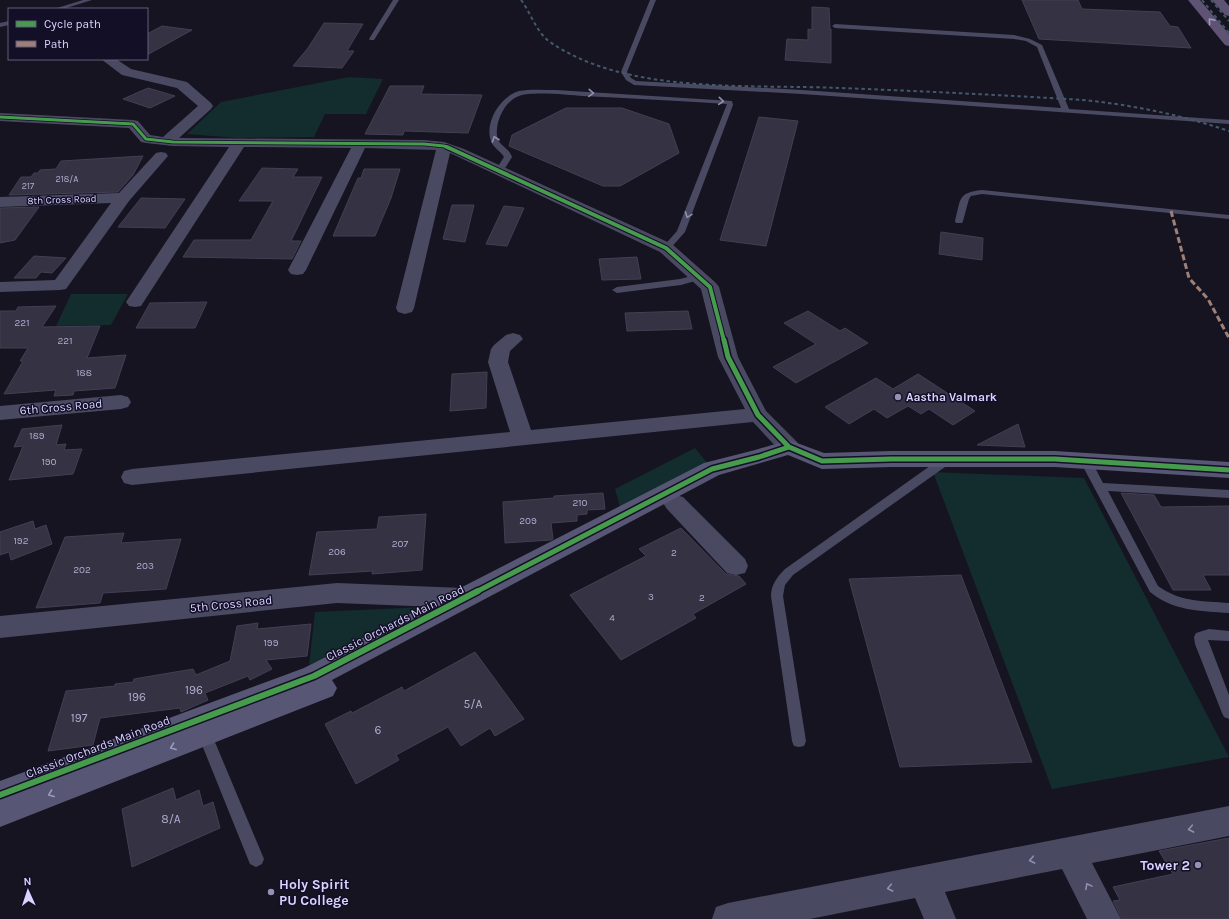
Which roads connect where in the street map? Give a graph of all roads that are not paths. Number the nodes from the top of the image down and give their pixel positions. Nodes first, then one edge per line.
1 (89, 0) edge
2 (396, 0) edge
3 (653, 0) edge
4 (1194, 0) edge
5 (61, 8) edge
6 (835, 26) dead end
7 (372, 39) dead end
8 (1229, 42) edge
9 (109, 60) edge
10 (1066, 111) junction
11 (0, 117) edge
12 (1229, 122) edge
13 (239, 143) junction
14 (360, 144) junction
15 (444, 146) junction
16 (164, 149) junction
17 (499, 171) junction
18 (123, 198) junction
19 (0, 202) edge
20 (1229, 217) edge
21 (959, 221) dead end
22 (666, 248) junction
23 (296, 270) dead end
24 (699, 277) junction
25 (0, 287) edge
26 (617, 290) dead end
27 (135, 302) dead end
28 (405, 308) dead end
29 (513, 339) dead end
30 (121, 402) dead end
31 (758, 415) junction
32 (2, 417) edge
33 (522, 438) junction
34 (789, 447) junction
35 (759, 457) junction
36 (948, 459) junction
37 (1086, 461) junction
38 (1229, 470) edge
39 (132, 477) dead end
40 (1100, 487) junction
41 (1229, 494) edge
42 (675, 503) junction
43 (736, 566) dead end
44 (463, 598) junction
45 (1229, 608) edge
46 (0, 627) edge
47 (1229, 636) edge
48 (1229, 713) edge
49 (205, 735) junction
50 (799, 741) dead end
51 (0, 795) edge
52 (0, 813) edge
53 (1229, 821) edge
54 (1070, 853) junction
55 (256, 859) dead end
56 (924, 881) junction
57 (728, 919) edge
58 (940, 919) edge
59 (1105, 919) edge

1 - 5 lane
2 - 7 lane
3 - 10 lane
8 -> 4 main road
6 - 10 lane
9 - 16 street
10 - 12 lane
11 - 16 street
13 - 14 street
13 - 16 street
13 - 27 street
14 - 15 street
14 - 23 street
15 - 17 street
15 - 28 street
16 - 18 street
17 - 22 street
17 -> 22 lane
18 - 19 street, 8th Cross Road
18 - 25 street
20 - 21 lane
22 - 24 street
24 - 26 lane
24 - 31 street
29 - 33 street
30 - 32 street, 6th Cross Road
31 - 33 street
31 - 34 street
33 - 39 street
34 - 35 street, Classic Orchards Main Road
34 - 36 street
35 - 42 street, Classic Orchards Main Road
35 - 44 street, Classic Orchards Main Road
36 - 37 street
36 - 50 lane
37 - 38 street
37 - 40 lane
40 - 41 lane
40 - 45 lane
42 - 43 street
42 - 49 street, Classic Orchards Main Road
44 - 46 street, 5th Cross Road
44 - 51 street, Classic Orchards Main Road
47 - 48 lane
49 -> 52 street, Classic Orchards Main Road
49 - 55 lane
53 -> 54 street
54 -> 56 street
59 -> 54 street
56 -> 57 street
56 - 58 street

